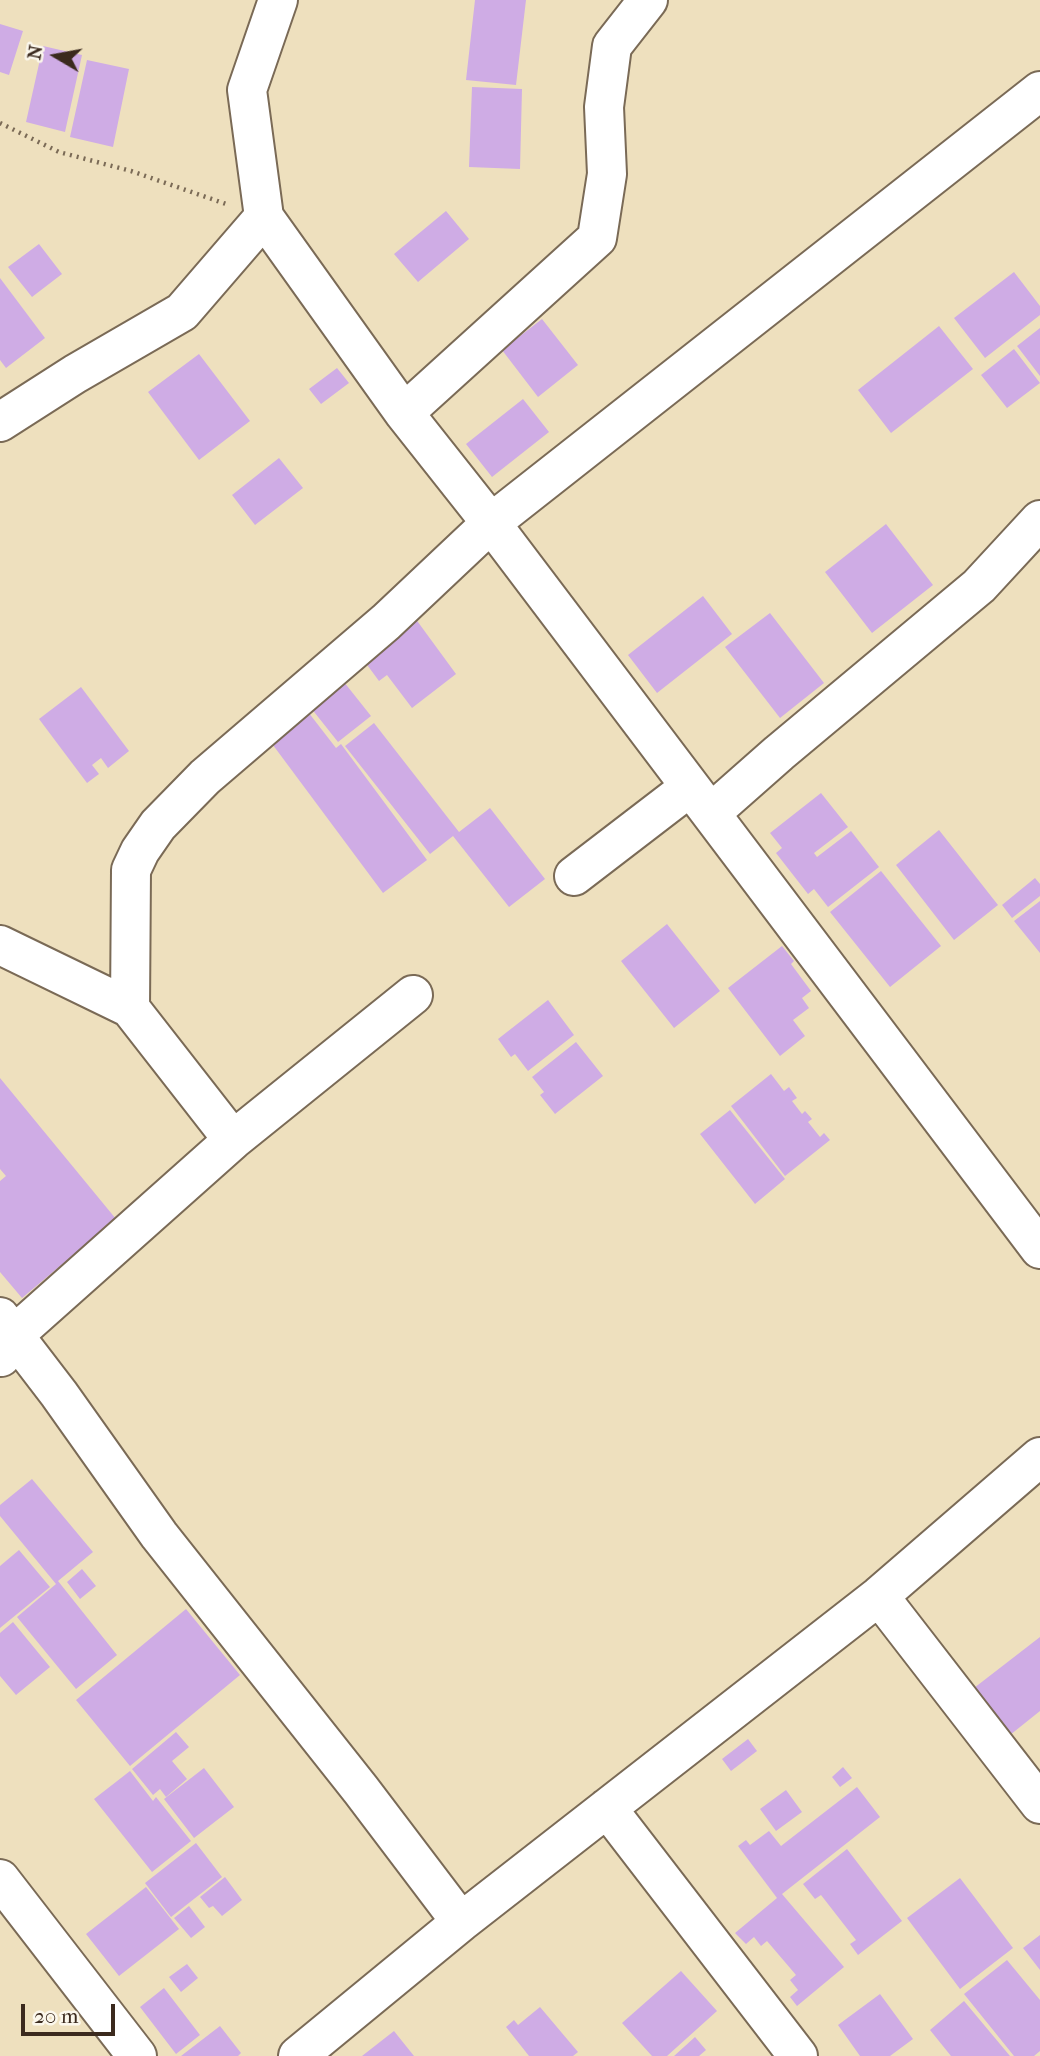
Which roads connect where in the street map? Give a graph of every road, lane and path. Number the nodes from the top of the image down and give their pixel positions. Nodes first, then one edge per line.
1 (278, 0) edge
2 (648, 0) edge
3 (1040, 91) edge
4 (0, 123) edge
5 (264, 217) junction
6 (404, 413) junction
7 (0, 422) edge
8 (1040, 520) edge
9 (491, 523) junction
10 (701, 800) junction
11 (574, 876) dead end
12 (0, 946) edge
13 (414, 995) dead end
14 (130, 1008) junction
15 (233, 1140) junction
16 (1040, 1249) edge
17 (4, 1337) edge
18 (1040, 1457) edge
19 (879, 1596) junction
20 (1040, 1804) edge
21 (607, 1808) junction
22 (0, 1879) edge
23 (461, 1922) junction
24 (137, 2056) edge
25 (298, 2056) edge
26 (798, 2056) edge

1 - 5 street
2 - 6 street
3 - 9 street
4 - 5 path
5 - 6 street
5 - 7 street
6 - 9 street
8 - 10 street
9 - 10 street
9 - 14 street
10 - 11 street
10 - 16 street
12 - 14 street
13 - 15 street
14 - 15 street
15 - 17 street
17 - 23 street
18 - 19 street
19 - 20 street
19 - 21 street
21 - 23 street
21 - 26 street
22 - 24 street
23 - 25 street

